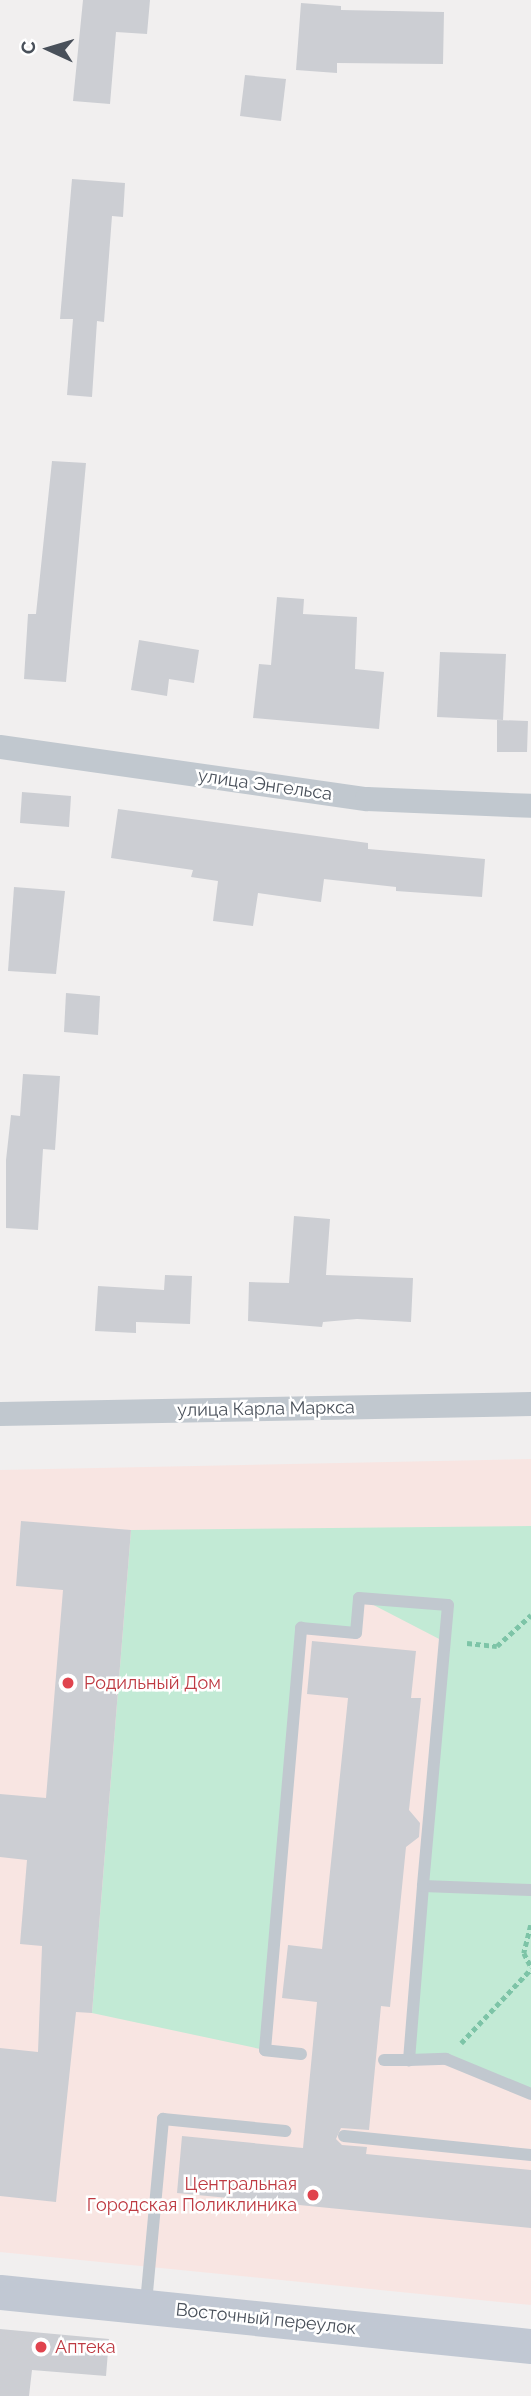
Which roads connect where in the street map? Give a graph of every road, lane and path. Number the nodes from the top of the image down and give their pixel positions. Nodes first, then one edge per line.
1 (0, 747) edge
2 (531, 806) edge
3 (531, 1404) edge
4 (0, 1414) edge
5 (531, 1615) edge
6 (445, 1642) junction
7 (423, 1886) junction
8 (531, 1890) edge
9 (531, 1925) edge
10 (531, 1968) edge
11 (301, 2054) dead end
12 (446, 2059) junction
13 (384, 2060) dead end
14 (409, 2060) junction
15 (531, 2094) edge
16 (285, 2131) dead end
17 (344, 2136) dead end
18 (531, 2155) edge
19 (0, 2292) edge
20 (146, 2307) junction
21 (531, 2346) edge

1 - 2 street, улица Энгельса
3 - 4 street, улица Карла Маркса
5 - 6 path
6 - 7 lane
6 - 11 lane
7 - 8 lane
7 - 14 lane
9 - 10 path
10 - 12 path
12 - 14 lane
12 - 15 lane
13 - 14 lane
16 - 20 lane
17 - 18 lane
19 - 20 street, Восточный переулок
20 - 21 street, Восточный переулок

